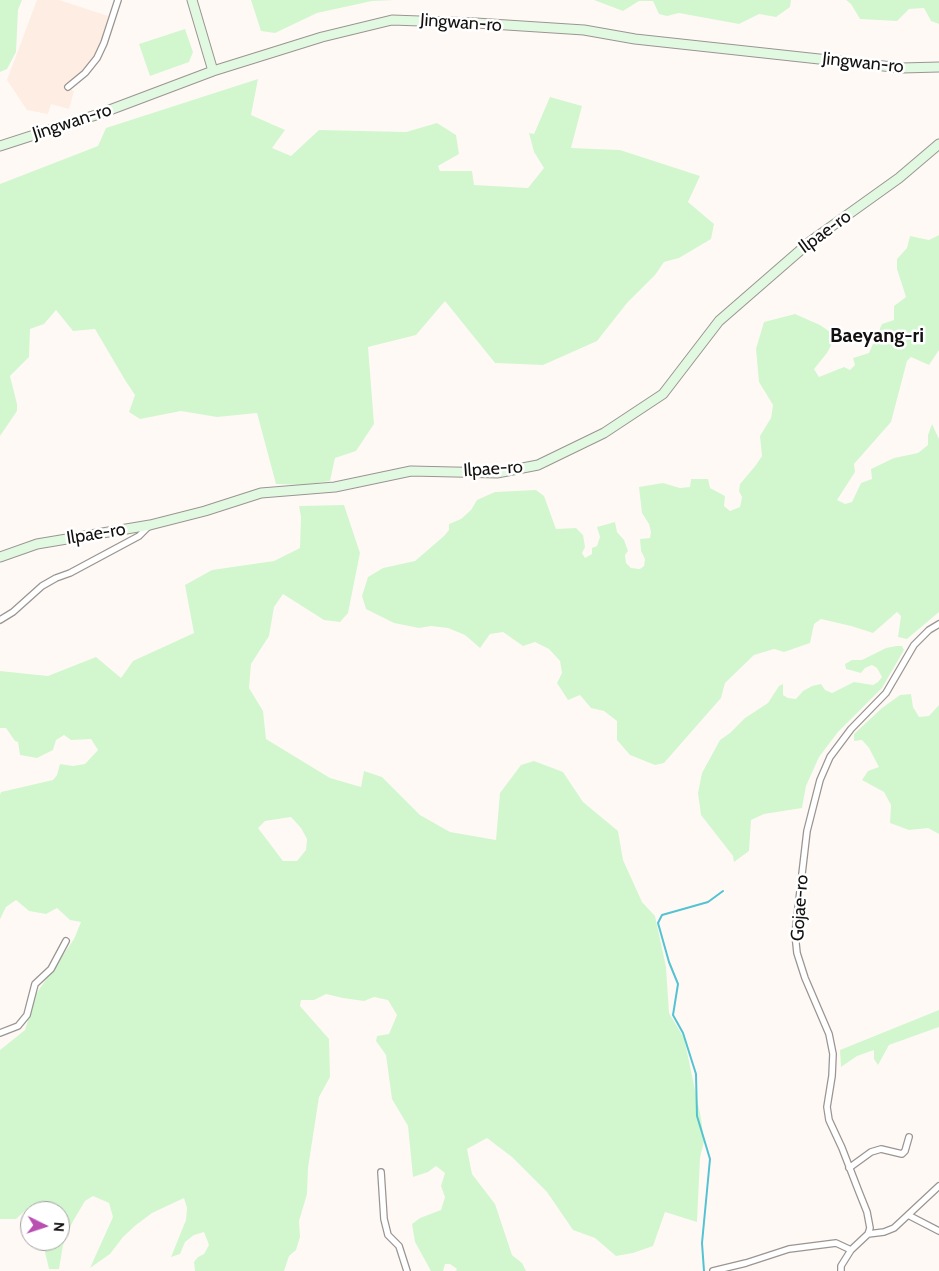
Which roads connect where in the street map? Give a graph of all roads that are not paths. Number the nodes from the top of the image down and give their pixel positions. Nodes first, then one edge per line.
1 (118, 0) edge
2 (192, 0) edge
3 (939, 67) edge
4 (213, 71) junction
5 (68, 87) dead end
6 (939, 144) edge
7 (0, 146) edge
8 (150, 526) junction
9 (0, 557) edge
10 (0, 620) edge
11 (939, 624) edge
12 (66, 941) dead end
13 (0, 1033) edge
14 (910, 1137) dead end
15 (849, 1168) junction
16 (381, 1172) dead end
17 (939, 1186) edge
18 (908, 1214) junction
19 (939, 1231) edge
20 (868, 1234) junction
21 (851, 1250) junction
22 (407, 1271) edge
23 (713, 1271) edge
24 (841, 1271) edge

1 - 5 street
2 - 4 street
3 - 4 street, Jingwan-ro
4 - 7 street, Jingwan-ro
6 - 8 street, Ilpae-ro
8 - 9 street, Ilpae-ro
8 - 10 street
11 - 15 street, Gojae-ro
12 - 13 street
14 - 15 street
15 - 20 street, Gojae-ro
16 - 22 street
17 - 18 street
18 - 19 street
18 - 20 street
20 - 21 street
21 - 23 street
21 - 24 street

